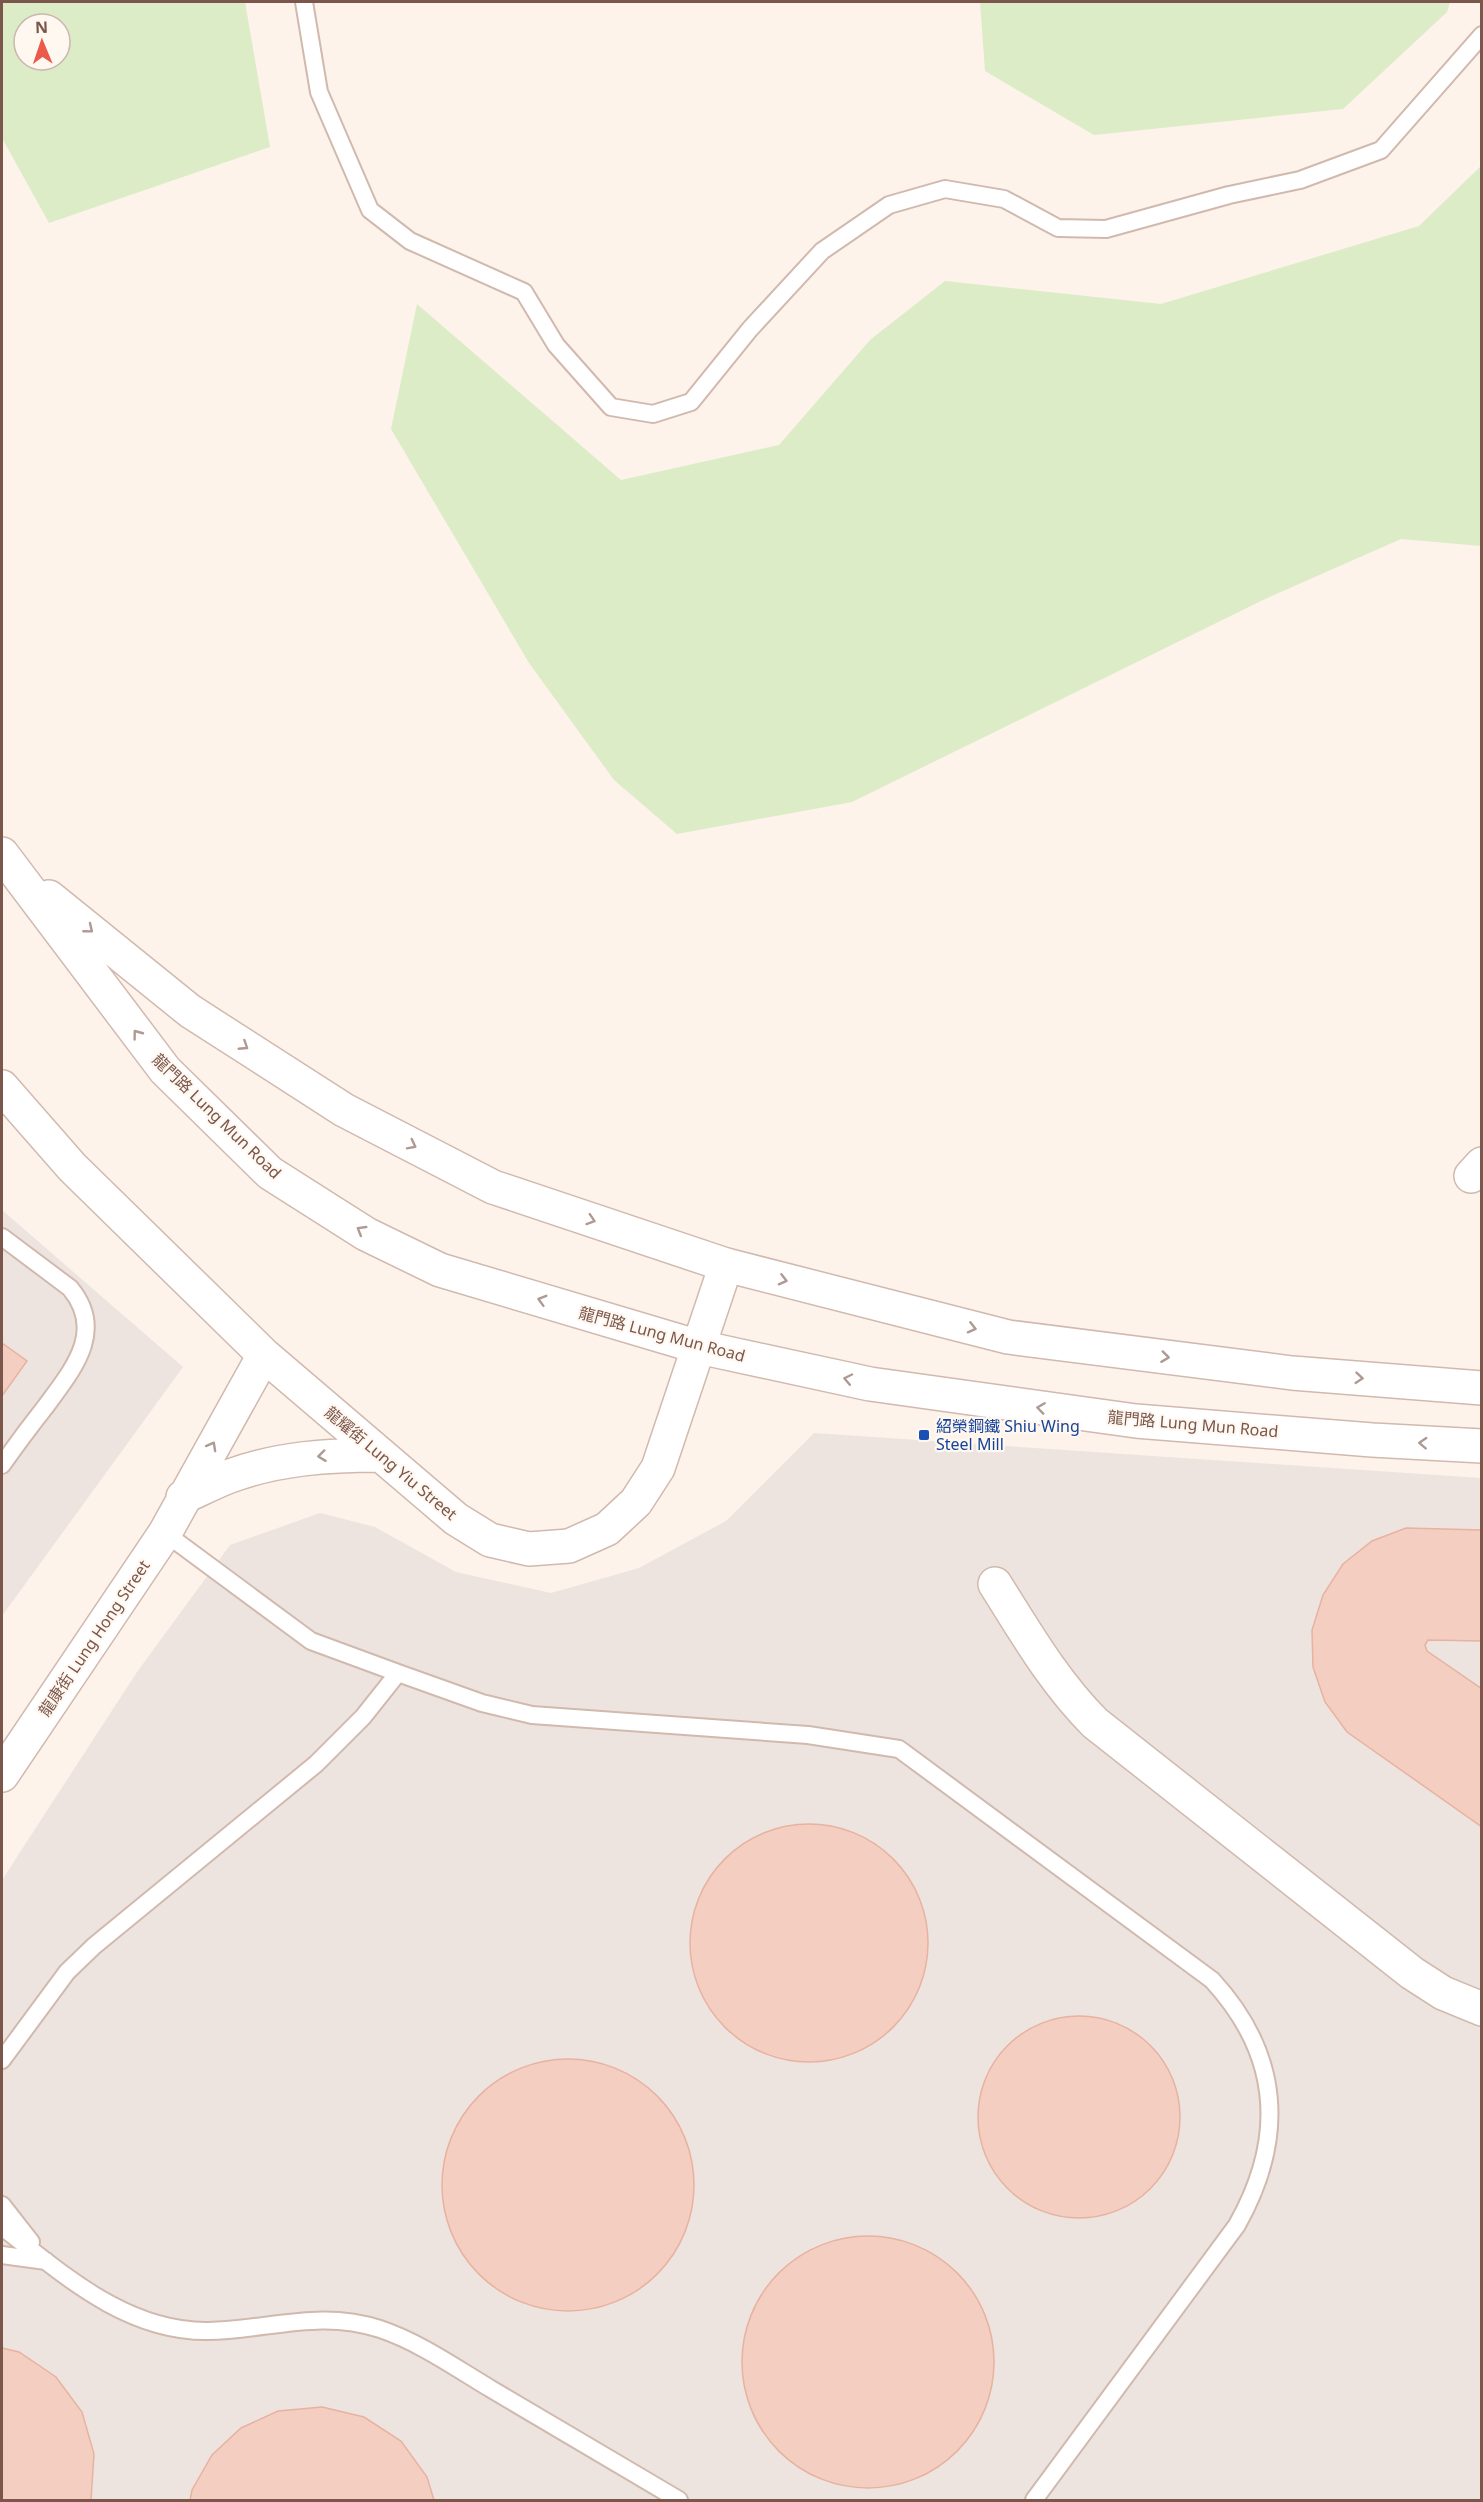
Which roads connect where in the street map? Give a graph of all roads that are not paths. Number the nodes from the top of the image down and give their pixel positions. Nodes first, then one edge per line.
1 (303, 2) edge
2 (1482, 35) edge
3 (6, 860) edge
4 (2, 1087) edge
5 (2, 1237) edge
6 (726, 1265) junction
7 (699, 1347) junction
8 (264, 1354) junction
9 (1482, 1388) edge
10 (1482, 1446) edge
11 (380, 1455) junction
12 (2, 1465) edge
13 (183, 1497) junction
14 (165, 1533) junction
15 (994, 1584) dead end
16 (398, 1673) junction
17 (2, 1776) edge
18 (1482, 2009) edge
19 (20, 2035) junction
20 (2, 2060) edge
21 (2, 2070) edge
22 (2, 2205) edge
23 (2, 2227) edge
24 (2, 2255) edge
25 (47, 2261) junction
26 (679, 2500) edge
27 (1033, 2500) edge

1 - 2 lane
3 -> 6 street, 龍門路 Lung Mun Road
7 -> 3 street, 龍門路 Lung Mun Road
4 - 8 street, 龍耀街 Lung Yiu Street
5 - 12 lane
6 - 7 street, 龍耀街 Lung Yiu Street
6 -> 9 street, 龍門路 Lung Mun Road
10 -> 7 street, 龍門路 Lung Mun Road
7 - 11 street, 龍耀街 Lung Yiu Street
8 - 11 street, 龍耀街 Lung Yiu Street
13 -> 8 street, 龍康街 Lung Hong Street
11 -> 13 street
13 - 14 street, 龍康街 Lung Hong Street
14 - 16 lane
14 - 17 street, 龍康街 Lung Hong Street
15 - 18 street
16 - 19 lane
16 - 27 lane
19 - 20 lane
19 - 21 lane
22 - 25 lane
23 - 25 lane
24 - 25 lane
25 - 26 lane

